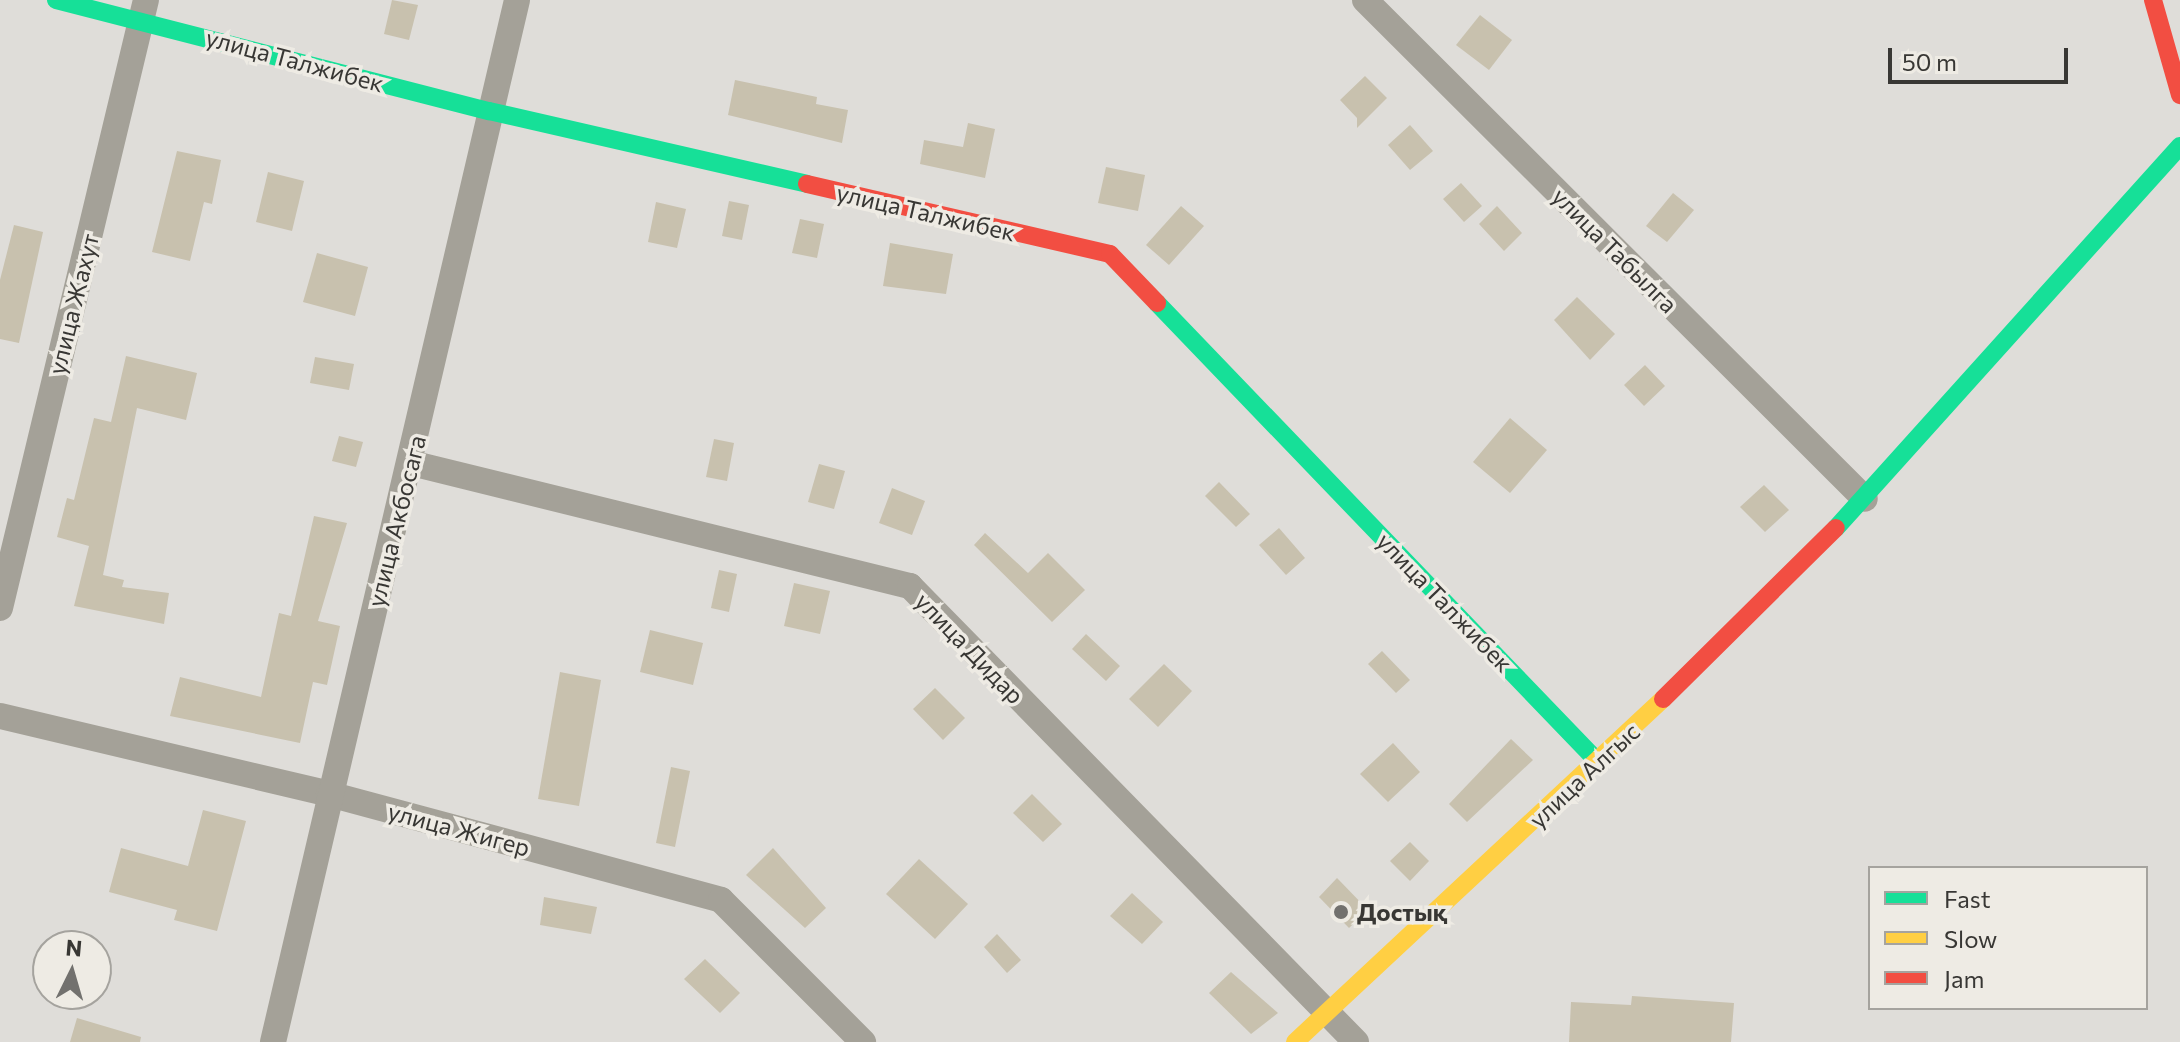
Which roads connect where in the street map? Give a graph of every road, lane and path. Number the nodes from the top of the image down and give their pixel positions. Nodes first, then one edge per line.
1 (56, 0) edge
2 (517, 0) edge
3 (1365, 0) edge
4 (2153, 0) edge
5 (144, 10) edge
6 (2180, 95) edge
7 (489, 111) junction
8 (2180, 146) edge
9 (411, 463) junction
10 (1865, 499) junction
11 (0, 608) edge
12 (0, 716) edge
13 (1599, 763) junction
14 (329, 794) junction
15 (1326, 1012) junction
16 (273, 1042) edge
17 (863, 1042) edge
18 (1295, 1042) edge
19 (1356, 1042) edge

1 - 5 street, улица Талжибек
2 - 7 street, улица Акбосага
3 - 10 street, улица Табылга
4 - 6 street
5 - 7 street, улица Талжибек
5 - 11 street, улица Жахут
7 - 9 street, улица Акбосага
7 - 13 street, улица Талжибек
8 - 10 street, улица Алгыс
9 - 14 street, улица Акбосага
9 - 15 street, улица Дидар
10 - 13 street, улица Алгыс
12 - 14 street, улица Жигер
13 - 15 street, улица Алгыс
14 - 16 street, улица Акбосага
14 - 17 street, улица Жигер
15 - 18 street, улица Алгыс
15 - 19 street, улица Дидар

